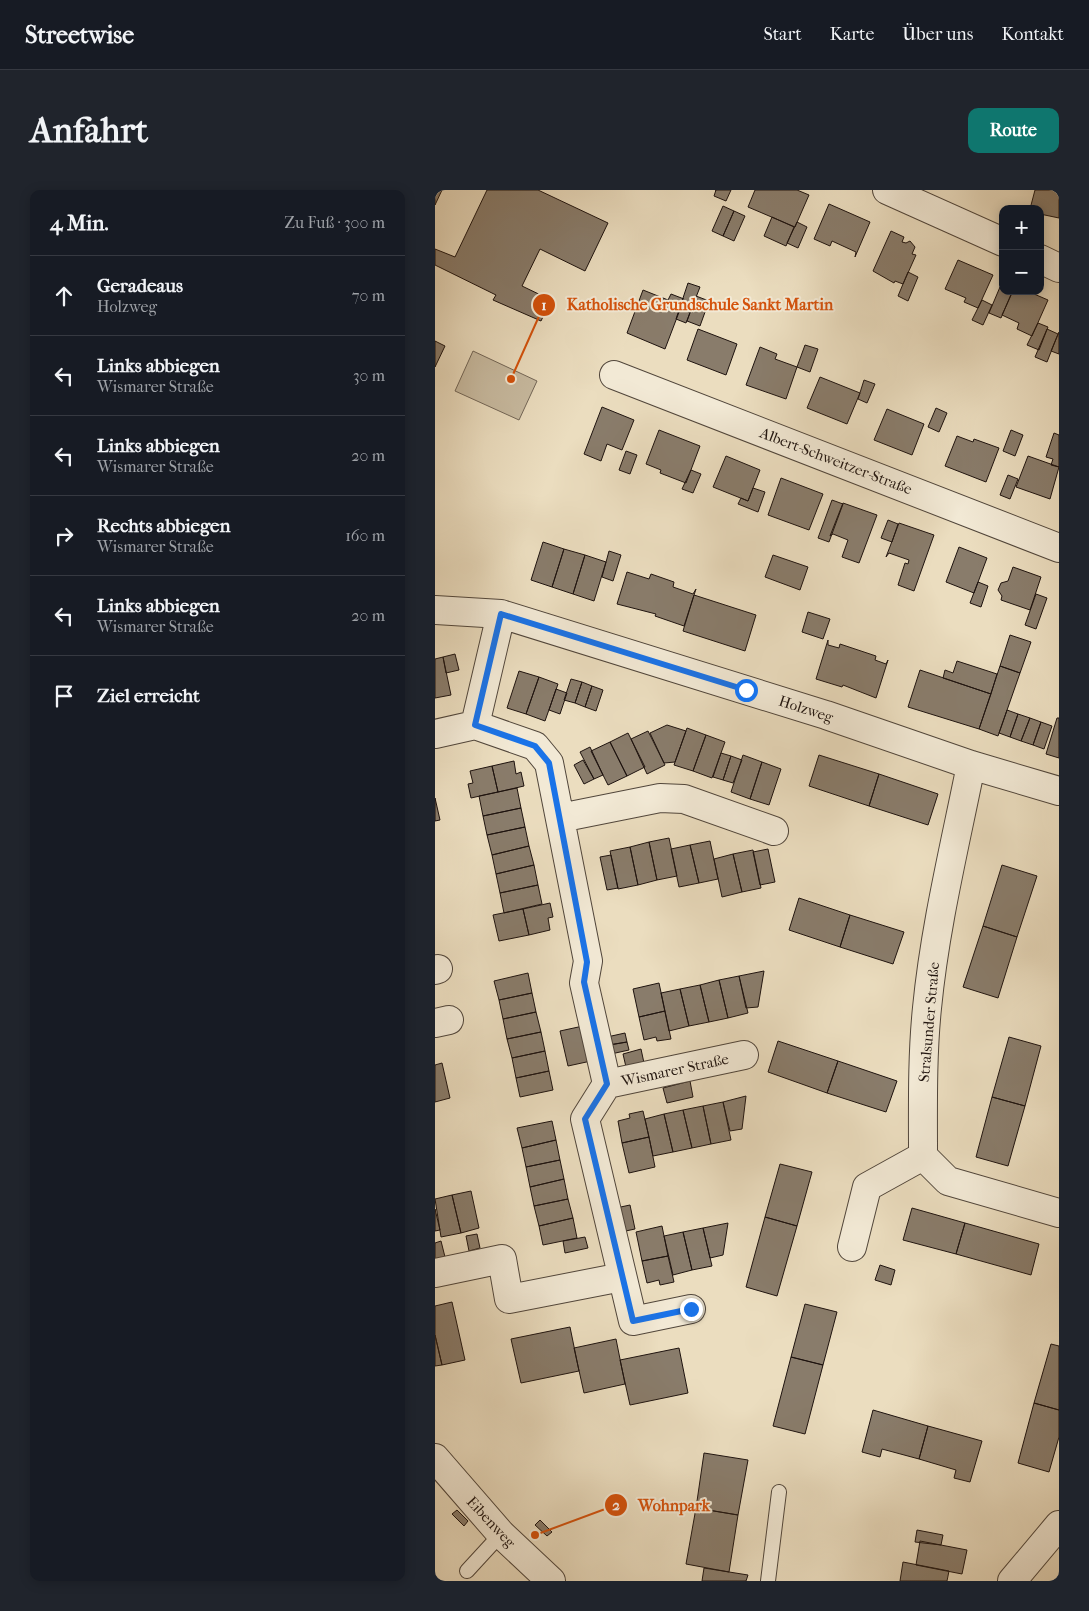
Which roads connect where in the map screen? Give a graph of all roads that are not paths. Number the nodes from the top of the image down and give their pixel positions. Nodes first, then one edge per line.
1 (887, 190) edge
2 (999, 240) edge
3 (1044, 261) edge
4 (1059, 268) edge
5 (614, 374) dead end
6 (1059, 548) edge
7 (435, 610) edge
8 (501, 614) junction
9 (475, 725) junction
10 (435, 734) edge
11 (971, 765) junction
12 (1059, 791) edge
13 (560, 818) junction
14 (774, 831) dead end
15 (744, 1055) dead end
16 (607, 1084) junction
17 (923, 1156) junction
18 (1059, 1213) edge
19 (851, 1247) dead end
20 (435, 1273) edge
21 (622, 1277) junction
22 (691, 1309) dead end
23 (435, 1458) edge
24 (779, 1492) dead end
25 (1059, 1526) edge
26 (501, 1534) junction
27 (467, 1570) dead end
28 (551, 1581) edge
29 (768, 1581) edge
30 (1012, 1581) edge

1 - 2 street
3 - 4 street
5 - 6 street, Albert-Schweitzer-Straße
7 - 8 street, Holzweg
8 - 9 street
8 - 11 street, Holzweg
9 - 10 street
9 - 13 street, Wismarer Straße
11 - 12 street, Holzweg
11 - 17 street, Stralsunder Straße
13 - 14 street
13 - 16 street, Wismarer Straße
15 - 16 street, Wismarer Straße
16 - 21 street, Wismarer Straße
17 - 18 street
17 - 19 street
20 - 21 street
21 - 22 street, Wismarer Straße
23 - 26 street, Eibenweg
24 - 29 lane
25 - 30 street
26 - 27 lane
26 - 28 street, Eibenweg

